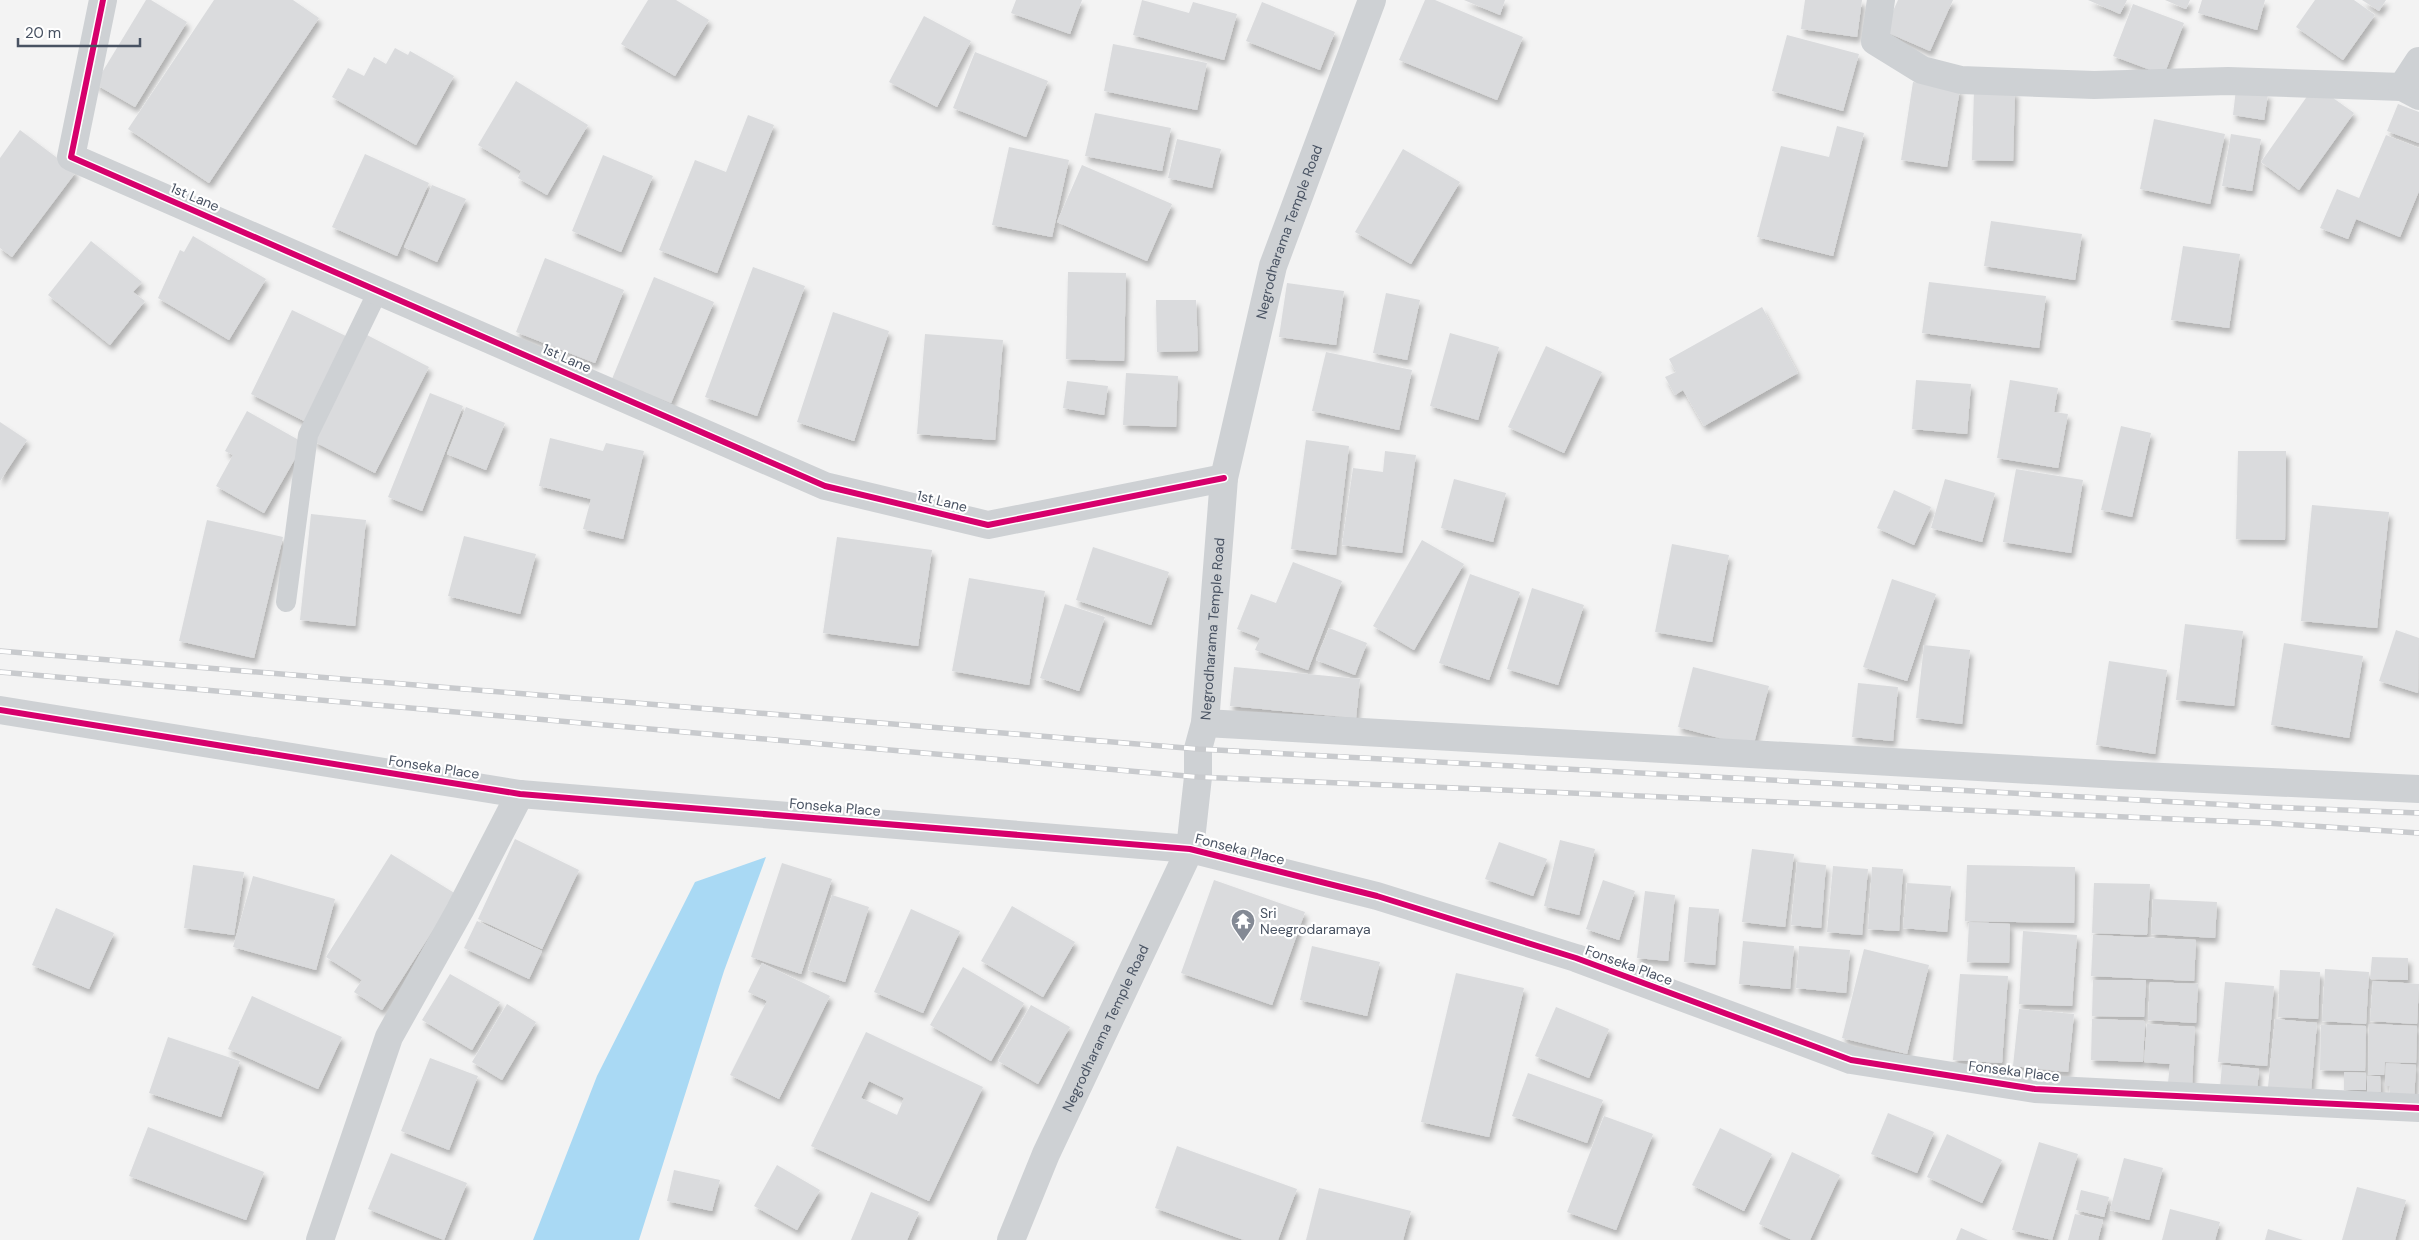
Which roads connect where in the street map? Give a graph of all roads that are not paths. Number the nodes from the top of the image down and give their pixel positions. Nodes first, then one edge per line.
1 (104, 0) edge
2 (1372, 0) edge
3 (1881, 0) edge
4 (2419, 60) edge
5 (2410, 91) edge
6 (379, 289) junction
7 (1224, 478) junction
8 (286, 602) dead end
9 (0, 710) edge
10 (1205, 723) junction
11 (2419, 789) edge
12 (520, 794) junction
13 (1190, 849) junction
14 (2419, 1108) edge
15 (320, 1240) edge
16 (1011, 1240) edge

1 - 6 street, 1st Lane
2 - 7 street, Negrodharama Temple Road
3 - 5 street
4 - 5 street
6 - 7 street, 1st Lane
6 - 8 lane
7 - 10 street, Negrodharama Temple Road
9 - 12 street, Fonseka Place
10 - 11 street
10 - 13 street, Negrodharama Temple Road
12 - 13 street, Fonseka Place
12 - 15 street
13 - 14 street, Fonseka Place
13 - 16 street, Negrodharama Temple Road

